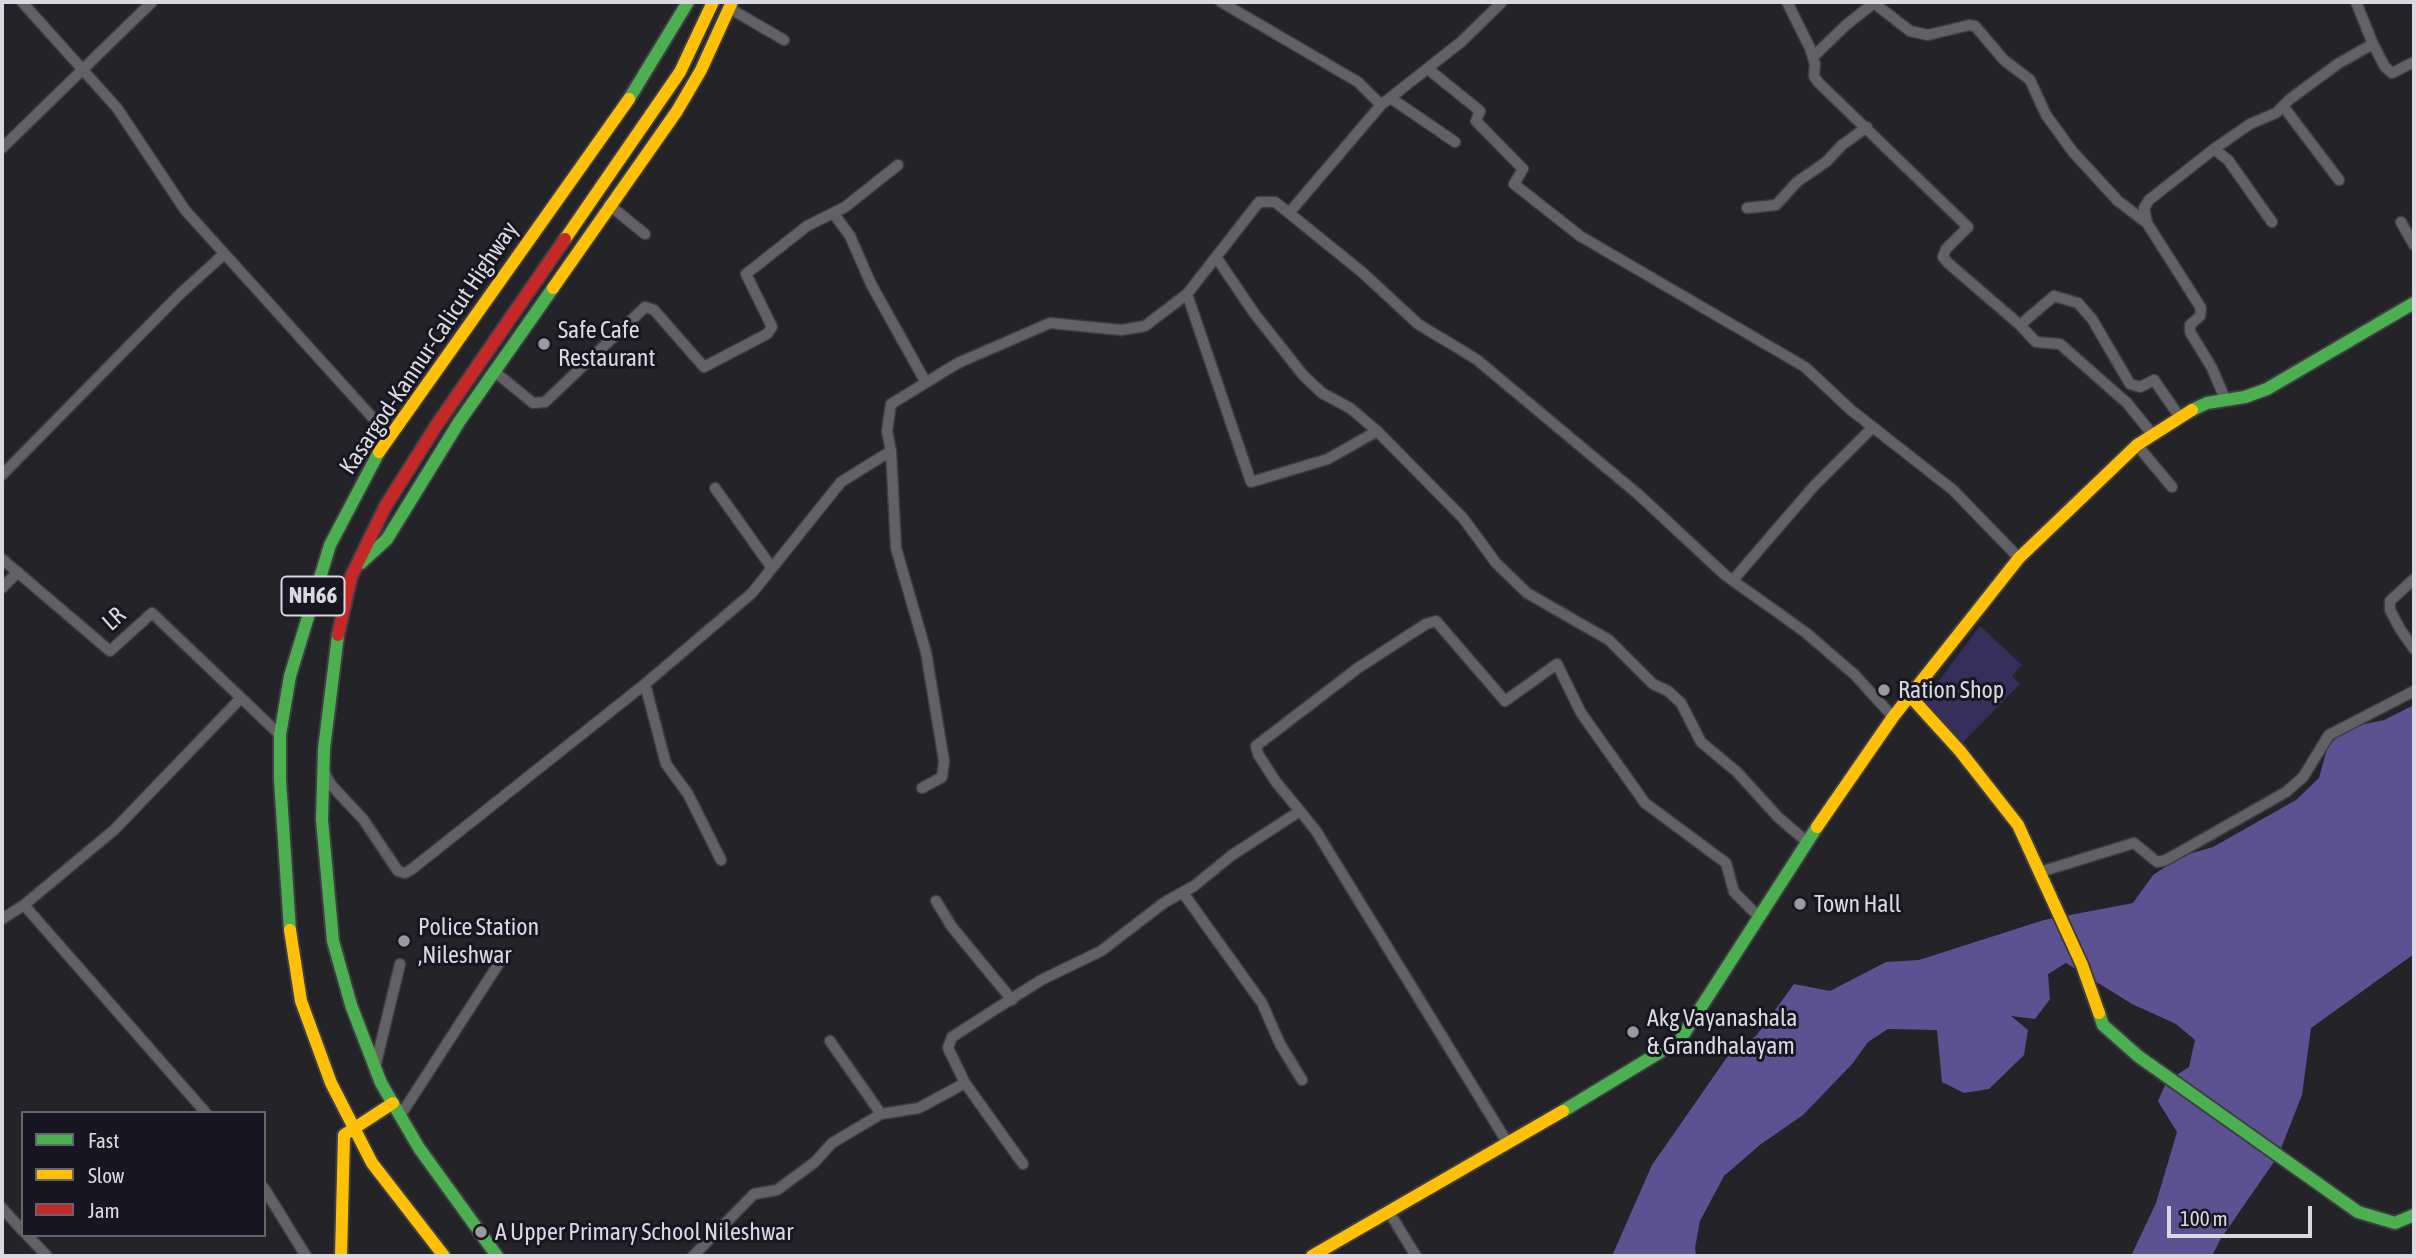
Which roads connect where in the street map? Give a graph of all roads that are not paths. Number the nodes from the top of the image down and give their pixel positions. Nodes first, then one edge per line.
1 (22, 2) edge
2 (152, 2) edge
3 (688, 2) edge
4 (713, 2) edge
5 (1221, 2) edge
6 (1502, 2) edge
7 (1787, 2) edge
8 (2356, 2) edge
9 (730, 5) edge
10 (784, 40) dead end
11 (2373, 44) junction
12 (1813, 57) junction
13 (2414, 62) edge
14 (1428, 69) junction
15 (83, 70) junction
16 (1392, 99) junction
17 (1381, 105) junction
18 (2283, 106) junction
19 (1867, 127) junction
20 (1455, 142) dead end
21 (2, 148) edge
22 (2214, 149) junction
23 (898, 165) dead end
24 (2339, 180) dead end
25 (609, 205) junction
26 (1747, 208) dead end
27 (1289, 213) junction
28 (834, 214) junction
29 (2272, 222) dead end
30 (2401, 222) dead end
31 (2147, 223) junction
32 (645, 234) dead end
33 (2414, 245) edge
34 (224, 254) junction
35 (1216, 257) junction
36 (1187, 294) junction
37 (2414, 303) edge
38 (2020, 326) junction
39 (495, 372) junction
40 (925, 381) junction
41 (2226, 401) junction
42 (2179, 416) junction
43 (1873, 427) junction
44 (1377, 431) junction
45 (2153, 435) junction
46 (390, 437) junction
47 (2137, 445) junction
48 (891, 451) junction
49 (2, 475) edge
50 (2172, 487) dead end
51 (715, 488) dead end
52 (2019, 558) junction
53 (2, 559) edge
54 (356, 567) junction
55 (772, 568) junction
56 (18, 572) junction
57 (2414, 579) edge
58 (1733, 580) junction
59 (2, 588) edge
60 (2414, 649) edge
61 (645, 684) junction
62 (2414, 691) edge
63 (1910, 696) junction
64 (240, 699) junction
65 (1893, 717) junction
66 (280, 735) junction
67 (323, 771) junction
68 (922, 788) dead end
69 (1300, 811) junction
70 (1807, 842) junction
71 (721, 860) dead end
72 (2040, 872) junction
73 (1183, 893) junction
74 (936, 901) dead end
75 (24, 905) junction
76 (1759, 917) junction
77 (2, 919) edge
78 (505, 954) dead end
79 (400, 964) dead end
80 (1012, 1000) junction
81 (830, 1041) dead end
82 (375, 1066) junction
83 (1302, 1080) dead end
84 (965, 1083) junction
85 (393, 1103) junction
86 (204, 1111) edge
87 (881, 1114) junction
88 (400, 1116) junction
89 (354, 1128) junction
90 (1507, 1142) junction
91 (1023, 1164) dead end
92 (266, 1191) edge
93 (2, 1208) edge
94 (1389, 1213) junction
95 (2414, 1215) edge
96 (21, 1229) edge
97 (29, 1237) edge
98 (47, 1256) edge
99 (306, 1256) edge
100 (341, 1256) edge
101 (444, 1256) edge
102 (497, 1256) edge
103 (692, 1256) edge
104 (1312, 1256) edge
105 (1416, 1256) edge

1 - 15 street
2 - 15 street
3 - 46 main road, Kasargod-Kannur-Calicut Highway / NH66
4 - 54 main road, Kasargod-Kannur-Calicut Highway / NH66
5 - 17 street
6 - 14 street
7 - 12 street
8 - 11 street
9 - 10 street
9 - 25 main road
11 - 13 street
11 - 18 street
12 - 19 street
12 - 31 street
14 - 16 street
14 - 43 street
15 - 21 street
15 - 34 street
16 - 17 street
16 - 20 street
17 - 27 street
18 - 22 street
18 - 24 street
19 - 26 street
19 - 38 street
22 - 29 street
22 - 31 street
23 - 28 street
25 - 32 street
25 - 39 main road
27 - 35 street
27 - 58 street
28 - 39 street
28 - 40 street
30 - 33 street
31 - 41 street
34 - 46 street
34 - 49 street
35 - 36 street
35 - 44 street
36 - 40 street
36 - 44 street
37 - 41 main road
38 - 42 street
38 - 45 street
39 - 54 main road
40 - 48 street
41 - 42 main road
42 - 45 main road
43 - 52 street
43 - 58 street
44 - 70 street
45 - 47 main road
46 - 66 main road, Kasargod-Kannur-Calicut Highway / NH66
47 - 50 street
47 - 52 main road
48 - 55 street
48 - 68 street
51 - 55 street
52 - 63 main road
53 - 56 street, LR
54 - 67 main road, Kasargod-Kannur-Calicut Highway / NH66
55 - 61 street
56 - 59 street
56 - 64 street, LR
57 - 60 street
58 - 65 street
61 - 67 street
61 - 71 street
62 - 72 street
63 - 65 main road
63 - 72 main road
64 - 66 street, LR
64 - 75 street
65 - 70 main road
66 - 89 main road, Kasargod-Kannur-Calicut Highway / NH66
67 - 82 main road, Kasargod-Kannur-Calicut Highway / NH66
69 - 73 street
69 - 76 street
69 - 90 street
70 - 76 main road
72 - 95 main road
73 - 80 street
73 - 83 street
74 - 80 street
75 - 77 street
75 - 86 street
76 - 90 main road
78 - 88 street
79 - 82 street
80 - 84 street
81 - 87 street
82 - 85 main road, Kasargod-Kannur-Calicut Highway / NH66
84 - 87 street
84 - 91 street
85 - 88 main road, Kasargod-Kannur-Calicut Highway / NH66
85 - 89 main road
87 - 103 street
88 - 102 main road, Kasargod-Kannur-Calicut Highway / NH66
89 - 100 main road
89 - 101 main road, Kasargod-Kannur-Calicut Highway / NH66
90 - 94 main road
92 - 99 street
93 - 96 street
94 - 104 main road
94 - 105 street
97 - 98 street

